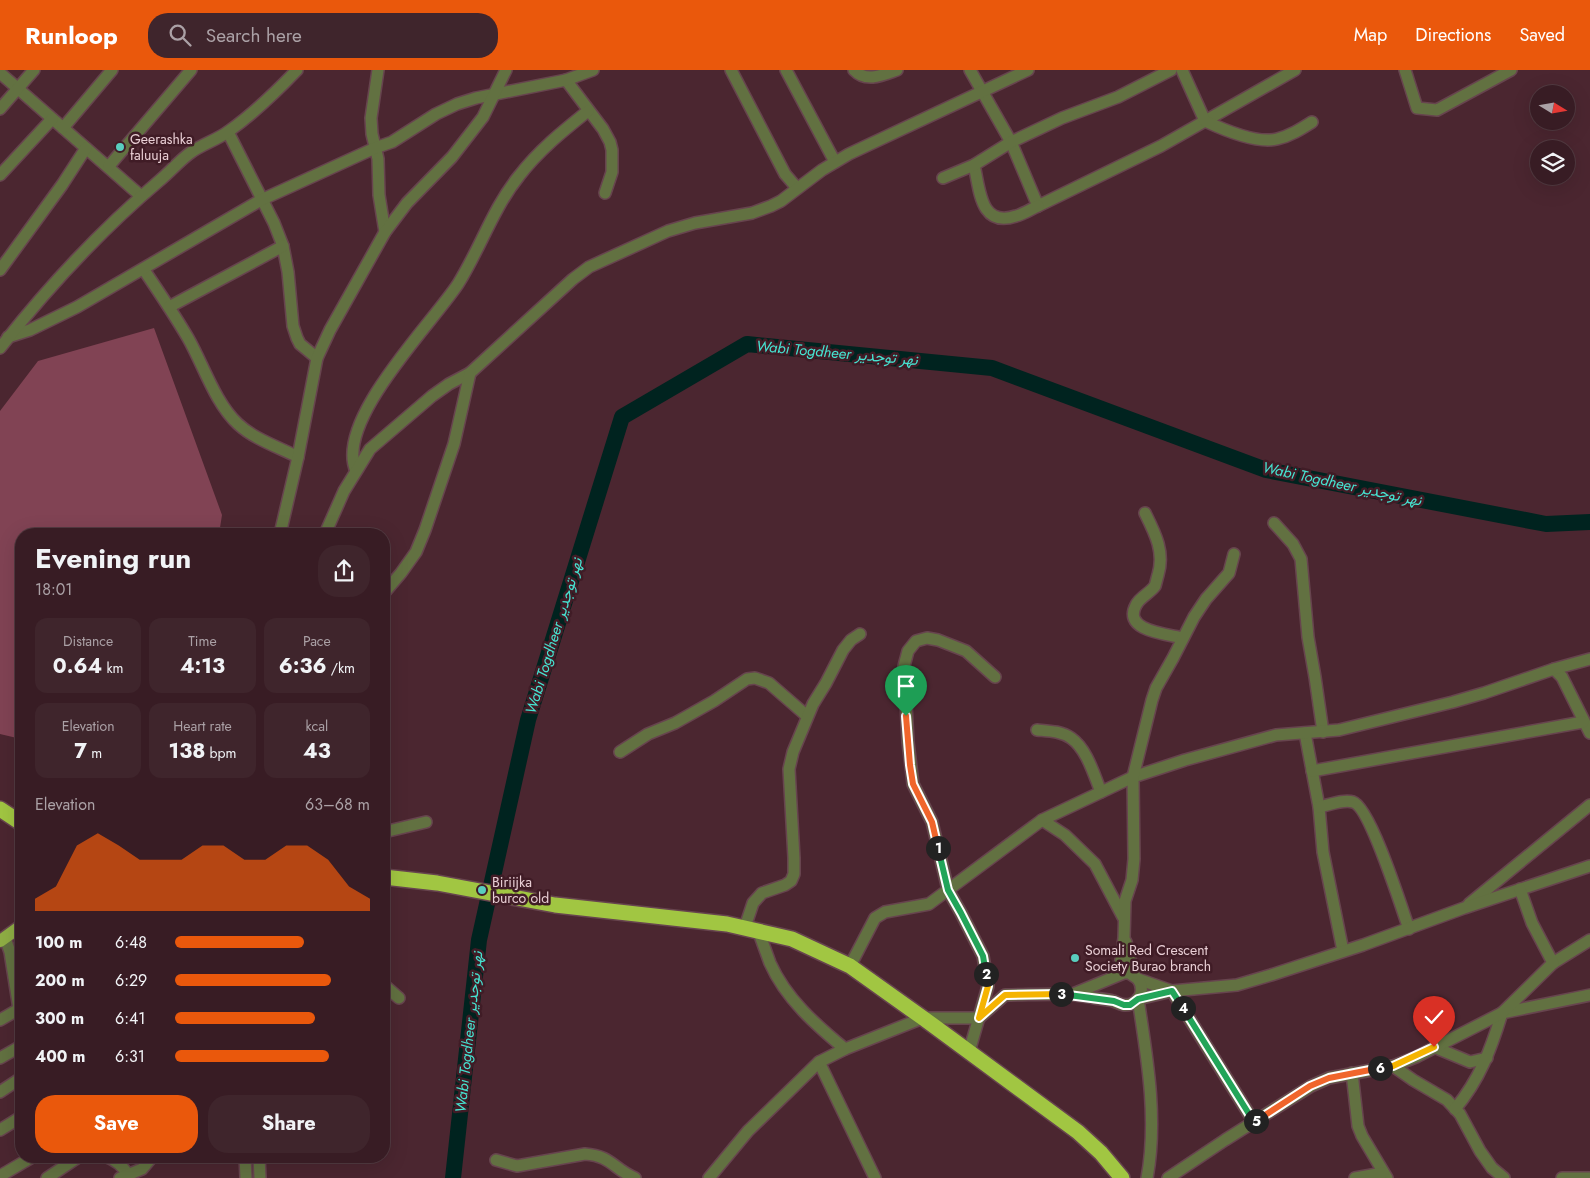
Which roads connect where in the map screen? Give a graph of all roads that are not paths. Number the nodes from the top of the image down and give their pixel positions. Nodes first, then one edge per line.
1 (34, 70) edge
2 (112, 70) edge
3 (191, 70) edge
4 (297, 70) edge
5 (378, 70) edge
6 (506, 70) edge
7 (593, 70) edge
8 (731, 70) edge
9 (786, 70) edge
10 (854, 70) edge
11 (897, 70) edge
12 (970, 70) edge
13 (1028, 70) edge
14 (1171, 70) edge
15 (1182, 70) edge
16 (1295, 70) edge
17 (1405, 70) edge
18 (1512, 70) edge
19 (0, 73) edge
20 (566, 80) junction
21 (17, 89) junction
22 (982, 93) junction
23 (495, 95) junction
24 (0, 109) edge
25 (588, 111) junction
26 (52, 119) junction
27 (1204, 121) junction
28 (1312, 122) dead end
29 (63, 128) junction
30 (228, 132) junction
31 (1011, 142) junction
32 (86, 148) junction
33 (375, 148) junction
34 (835, 162) junction
35 (974, 165) junction
36 (109, 166) junction
37 (0, 175) edge
38 (943, 178) dead end
39 (797, 188) junction
40 (604, 193) dead end
41 (141, 196) junction
42 (261, 200) junction
43 (1038, 206) junction
44 (385, 232) junction
45 (283, 246) junction
46 (0, 270) edge
47 (144, 270) junction
48 (169, 308) junction
49 (8, 337) junction
50 (0, 348) edge
51 (317, 358) junction
52 (470, 374) junction
53 (298, 457) junction
54 (356, 471) junction
55 (1145, 513) dead end
56 (1274, 523) dead end
57 (281, 528) edge
58 (328, 528) edge
59 (1234, 554) dead end
60 (390, 586) edge
61 (860, 634) dead end
62 (1183, 638) junction
63 (1590, 660) edge
64 (1554, 669) junction
65 (995, 677) dead end
66 (807, 716) junction
67 (1583, 722) junction
68 (1037, 730) dead end
69 (1323, 732) junction
70 (1305, 733) junction
71 (1590, 733) edge
72 (620, 752) dead end
73 (1312, 771) junction
74 (1133, 777) junction
75 (1102, 792) junction
76 (0, 798) edge
77 (1319, 806) junction
78 (1590, 806) edge
79 (15, 808) edge
80 (0, 809) edge
81 (15, 819) edge
82 (1042, 820) junction
83 (426, 822) dead end
84 (390, 831) edge
85 (1590, 866) edge
86 (390, 878) edge
87 (1520, 889) junction
88 (948, 890) junction
89 (1464, 908) junction
90 (1124, 920) junction
91 (752, 929) junction
92 (1409, 929) junction
93 (15, 930) edge
94 (1124, 938) junction
95 (2, 940) edge
96 (1590, 940) edge
97 (1343, 951) junction
98 (1553, 963) junction
99 (850, 966) junction
100 (1116, 975) junction
101 (1136, 977) junction
102 (15, 982) edge
103 (390, 990) edge
104 (1172, 991) junction
105 (1073, 994) junction
106 (1590, 996) edge
107 (399, 998) dead end
108 (1138, 999) junction
109 (1114, 1001) junction
110 (1502, 1013) junction
111 (15, 1014) edge
112 (924, 1018) junction
113 (979, 1018) junction
114 (0, 1020) edge
115 (1434, 1047) junction
116 (15, 1049) edge
117 (845, 1049) junction
118 (969, 1052) junction
119 (0, 1058) edge
120 (1487, 1058) junction
121 (819, 1062) junction
122 (1393, 1066) junction
123 (1352, 1073) junction
124 (15, 1082) edge
125 (0, 1092) edge
126 (1455, 1108) junction
127 (15, 1121) edge
128 (1254, 1122) junction
129 (0, 1130) edge
130 (496, 1160) dead end
131 (22, 1163) edge
132 (70, 1163) edge
133 (117, 1163) edge
134 (147, 1163) edge
135 (245, 1163) edge
136 (259, 1163) edge
137 (0, 1176) edge
138 (1385, 1176) edge
139 (126, 1177) edge
140 (1371, 1177) edge
141 (47, 1178) edge
142 (246, 1178) edge
143 (260, 1178) edge
144 (635, 1178) edge
145 (709, 1178) edge
146 (875, 1178) edge
147 (1122, 1178) edge
148 (1147, 1178) edge
149 (1168, 1178) edge
150 (1355, 1178) edge
151 (1504, 1178) edge
152 (1562, 1178) edge
153 (1590, 1178) edge

1 - 21 street
2 - 29 street
3 - 36 street
4 - 30 street
5 - 33 street
6 - 23 street
7 - 20 street
8 - 39 street
9 - 34 street
10 - 11 street
12 - 22 street
13 - 22 street
14 - 31 street
15 - 27 street
16 - 27 street
17 - 18 street
19 - 21 street
20 - 23 street
20 - 25 street
21 - 24 street
21 - 26 street
22 - 31 street
22 - 34 street
23 - 33 street
23 - 44 street
25 - 40 street
25 - 54 street
26 - 29 street
26 - 37 street
27 - 28 street
27 - 43 street
29 - 32 street
30 - 41 street
30 - 42 street
31 - 35 street
31 - 43 street
32 - 36 street
32 - 46 street
33 - 42 street
33 - 44 street
34 - 39 street
35 - 38 street
35 - 43 street
36 - 41 street
39 - 52 street
41 - 49 street
42 - 45 street
42 - 47 street
44 - 51 street
45 - 48 street
45 - 51 street
47 - 48 street
47 - 49 street
48 - 53 street
49 - 50 street
51 - 53 street
52 - 54 street
52 - 60 street
53 - 57 street
54 - 58 street
55 - 62 street
56 - 69 street
59 - 62 street
61 - 66 street
62 - 74 street
63 - 64 street
64 - 67 street
64 - 69 street
65 - 88 street
66 - 72 street
66 - 91 street
67 - 71 street
67 - 73 street
68 - 75 street
69 - 70 street
70 - 73 street
70 - 74 street
73 - 77 street
74 - 75 street
74 - 90 street
75 - 82 street
76 - 79 highway
77 - 92 street
77 - 97 street
78 - 89 street
80 - 81 highway
82 - 88 street
82 - 90 street
83 - 84 street
85 - 87 street
86 - 91 highway
87 - 89 street
87 - 98 street
88 - 99 street
88 - 113 street
89 - 92 street
90 - 94 street
91 - 99 highway
91 - 117 street
92 - 97 street
93 - 95 main road
94 - 100 street
94 - 101 street
95 - 102 street
96 - 98 street
97 - 104 street
98 - 110 street
99 - 112 highway
100 - 101 street
100 - 105 street
100 - 109 street
101 - 104 street
101 - 108 street
103 - 107 street
104 - 108 street
104 - 128 street
105 - 109 street
105 - 113 street
106 - 110 street
108 - 109 street
108 - 148 street
110 - 115 street
110 - 120 street
111 - 114 street
112 - 113 street
112 - 117 street
112 - 118 highway
113 - 118 street
115 - 120 street
115 - 122 street
116 - 119 street
117 - 121 street
118 - 147 highway
120 - 126 street
121 - 145 street
121 - 146 street
122 - 123 street
122 - 126 street
123 - 128 street
123 - 138 street
124 - 125 street
126 - 151 street
127 - 129 street
128 - 149 street
130 - 144 street
131 - 137 street
132 - 141 street
133 - 139 street
134 - 139 street
135 - 142 street
136 - 143 street
138 - 140 street
140 - 150 street
152 - 153 street

